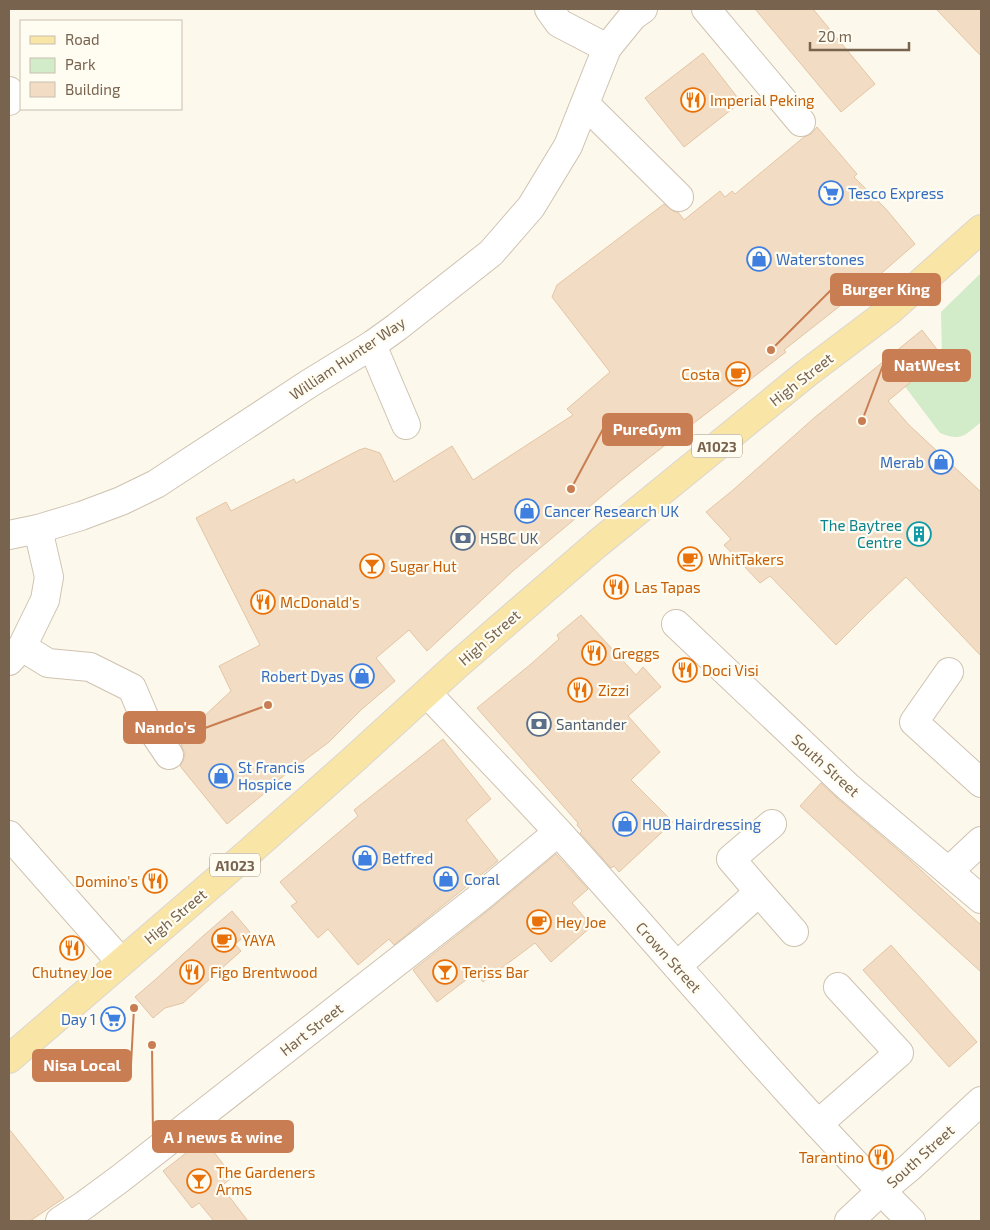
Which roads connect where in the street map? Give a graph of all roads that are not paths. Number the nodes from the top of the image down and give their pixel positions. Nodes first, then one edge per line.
1 (549, 9) edge
2 (643, 9) edge
3 (706, 9) edge
4 (607, 48) junction
5 (9, 91) edge
6 (9, 101) edge
7 (585, 104) junction
8 (801, 122) dead end
9 (679, 197) dead end
10 (981, 230) edge
11 (372, 344) junction
12 (406, 425) dead end
13 (38, 529) junction
14 (9, 535) edge
15 (676, 624) dead end
16 (16, 654) edge
17 (949, 672) dead end
18 (427, 693) junction
19 (169, 756) dead end
20 (981, 782) edge
21 (772, 824) dead end
22 (558, 832) junction
23 (9, 835) edge
24 (981, 841) edge
25 (949, 871) junction
26 (759, 892) junction
27 (981, 899) edge
28 (794, 932) dead end
29 (121, 962) junction
30 (677, 966) junction
31 (838, 987) dead end
32 (9, 1059) edge
33 (981, 1101) edge
34 (818, 1124) junction
35 (881, 1191) junction
36 (60, 1221) edge
37 (849, 1221) edge
38 (911, 1221) edge

1 - 4 street
2 - 4 street, William Hunter Way
3 - 8 street
4 - 7 street, William Hunter Way
5 - 6 street
7 - 9 street
7 - 11 street, William Hunter Way
10 - 18 main road, High Street / A1023
11 - 12 street
11 - 13 street, William Hunter Way
13 - 14 street, William Hunter Way
13 - 16 street
15 - 25 street, South Street
16 - 19 street
17 - 20 street
18 - 22 street, Crown Street
18 - 29 main road, High Street / A1023
21 - 26 street
22 - 30 street, Crown Street
22 - 36 street, Hart Street
23 - 29 street
24 - 25 street
25 - 27 street, South Street
26 - 28 street
26 - 30 street
29 - 32 main road, High Street / A1023
30 - 34 street, Crown Street
31 - 34 street
33 - 35 street, South Street
34 - 35 street, Crown Street
35 - 37 street, South Street
35 - 38 street, Crown Street

